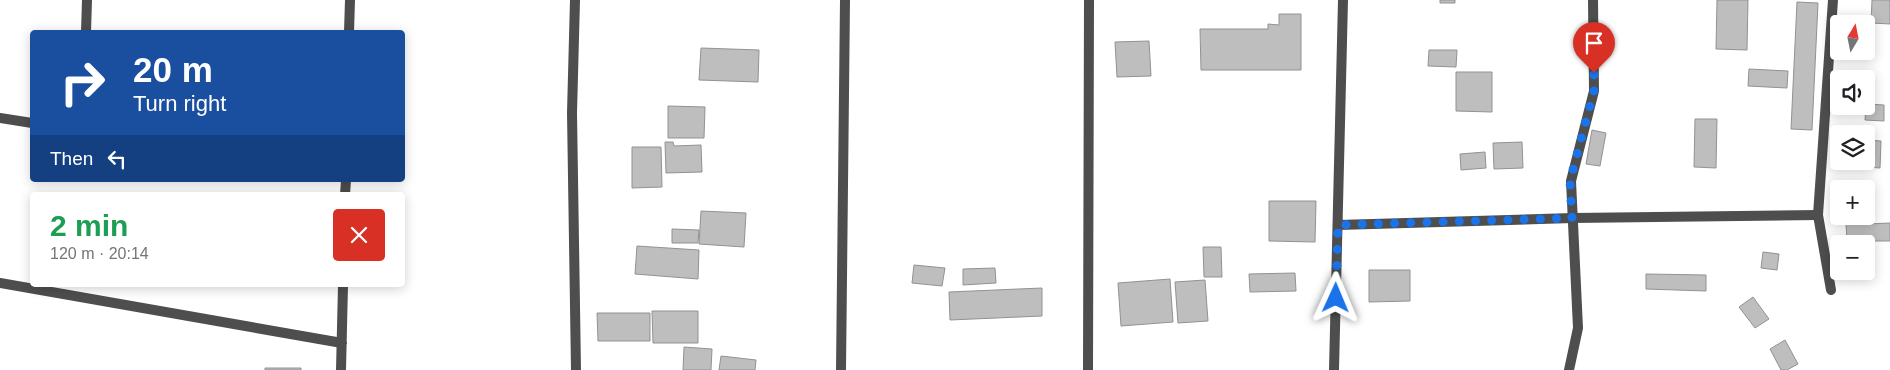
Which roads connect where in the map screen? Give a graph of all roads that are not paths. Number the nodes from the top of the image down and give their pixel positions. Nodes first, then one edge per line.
1 (87, 0) edge
2 (350, 0) edge
3 (576, 0) edge
4 (845, 0) edge
5 (1089, 0) edge
6 (1343, 0) edge
7 (1593, 0) edge
8 (1833, 0) edge
9 (86, 30) edge
10 (349, 30) edge
11 (0, 118) edge
12 (30, 123) edge
13 (1818, 215) junction
14 (1572, 218) junction
15 (1338, 225) junction
16 (0, 283) edge
17 (343, 287) edge
18 (1831, 290) dead end
19 (342, 342) junction
20 (341, 370) edge
21 (576, 370) edge
22 (841, 370) edge
23 (1088, 370) edge
24 (1334, 370) edge
25 (1569, 370) edge

1 - 9 street
2 - 10 street
3 - 21 street
4 - 22 street
5 - 23 street
6 - 15 street
7 - 14 street
8 - 13 street
11 - 12 street
13 - 14 street
13 - 18 street
14 - 15 street
14 - 25 street
15 - 24 street
16 - 19 street
17 - 19 street
19 - 20 street

